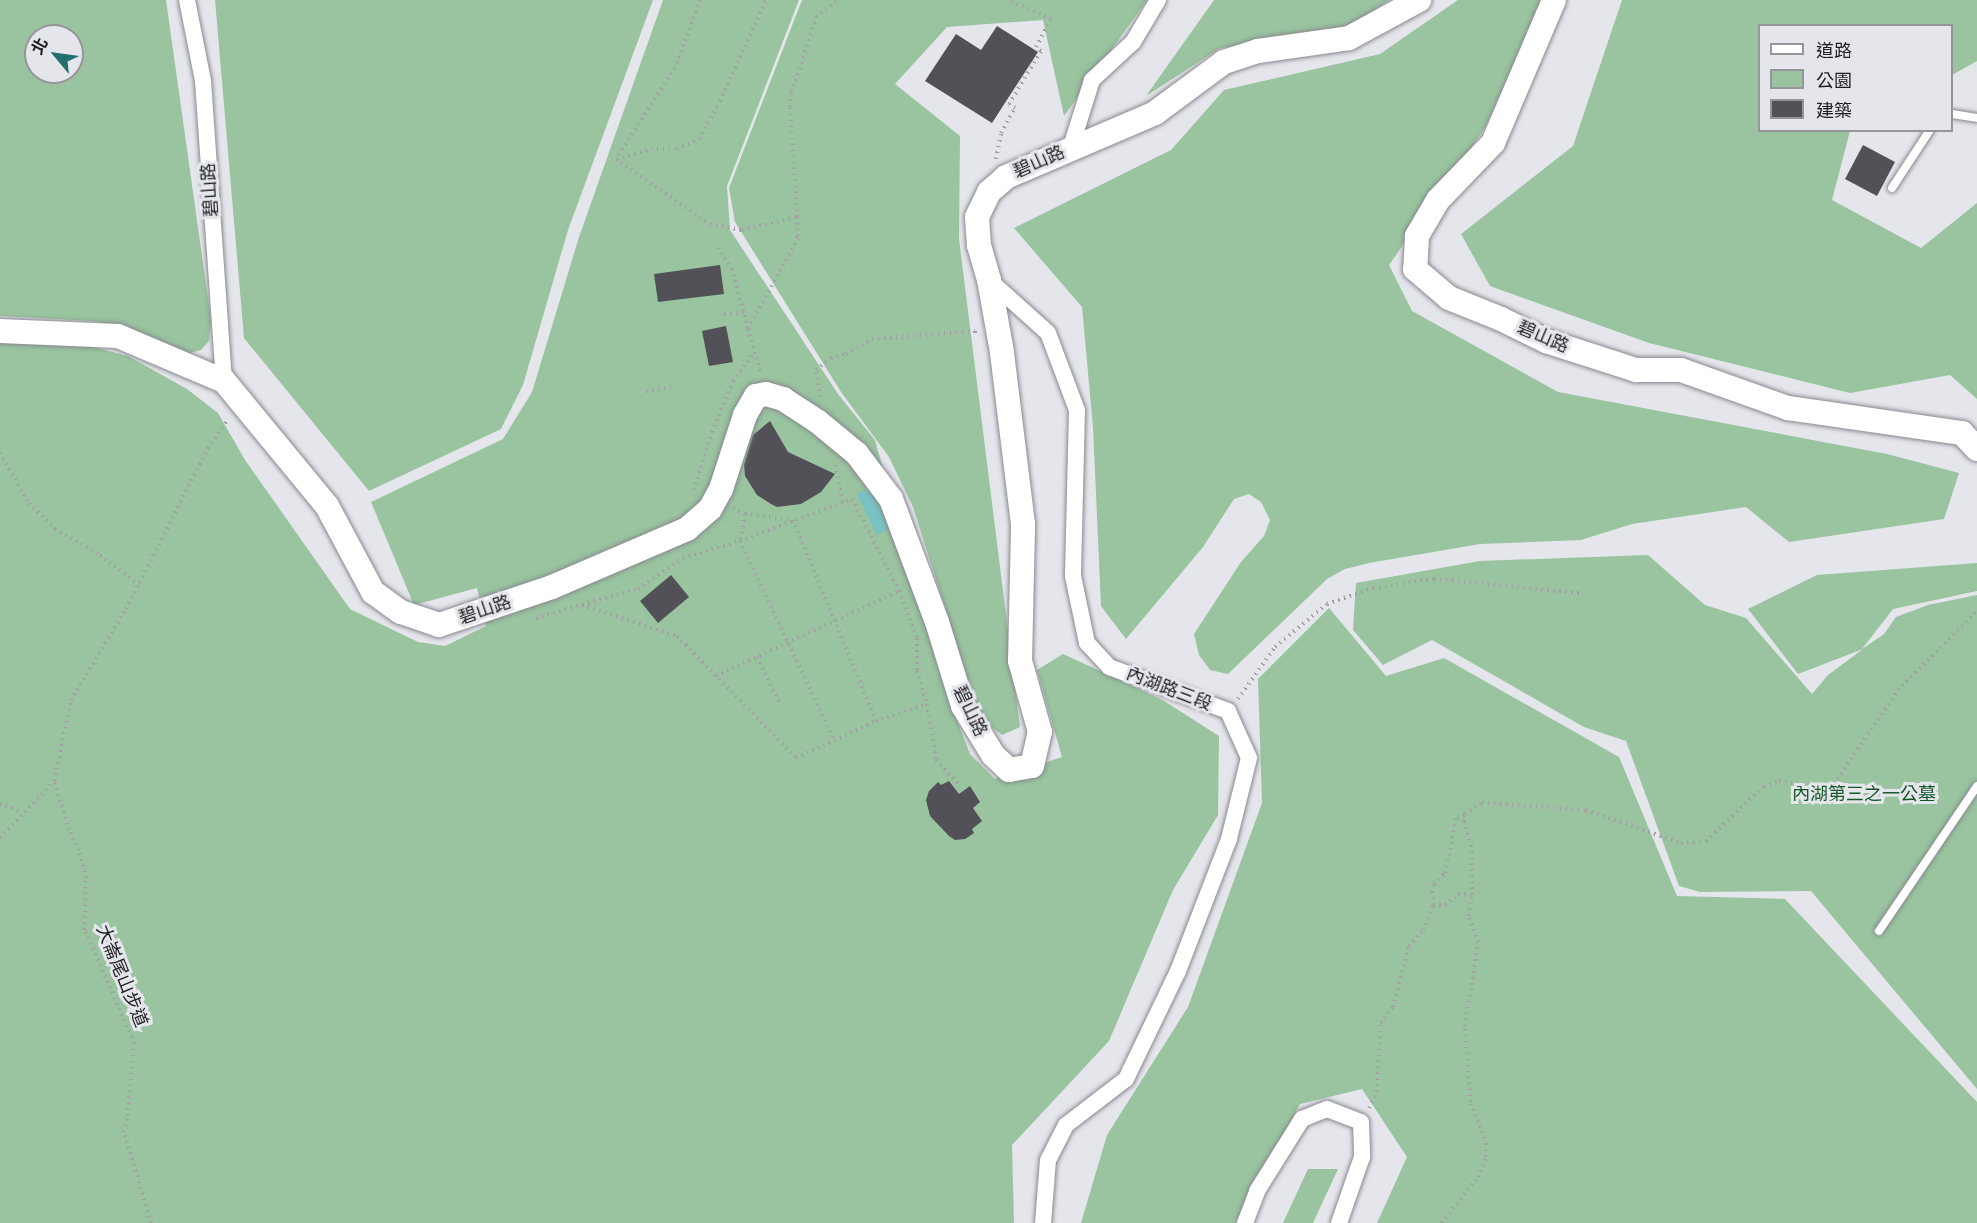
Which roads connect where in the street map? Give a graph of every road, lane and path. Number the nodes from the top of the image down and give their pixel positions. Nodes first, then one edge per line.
1 (187, 0) edge
2 (700, 0) edge
3 (766, 0) edge
4 (838, 0) edge
5 (1009, 0) edge
6 (1158, 0) edge
7 (1419, 0) edge
8 (1554, 0) edge
9 (1953, 114) edge
10 (1977, 118) edge
11 (1929, 132) edge
12 (1071, 147) junction
13 (616, 159) junction
14 (1892, 188) dead end
15 (989, 192) junction
16 (797, 217) junction
17 (718, 248) dead end
18 (989, 280) junction
19 (744, 312) junction
20 (724, 314) dead end
21 (748, 328) junction
22 (0, 331) edge
23 (976, 341) dead end
24 (755, 351) junction
25 (224, 381) junction
26 (671, 387) dead end
27 (646, 391) dead end
28 (766, 394) junction
29 (811, 394) dead end
30 (241, 401) junction
31 (1977, 449) edge
32 (0, 453) edge
33 (835, 465) dead end
34 (715, 500) junction
35 (843, 502) junction
36 (745, 514) junction
37 (793, 520) junction
38 (740, 541) junction
39 (139, 585) junction
40 (899, 591) junction
41 (1580, 593) dead end
42 (516, 600) junction
43 (581, 605) junction
44 (1977, 611) edge
45 (837, 621) junction
46 (788, 642) junction
47 (757, 657) junction
48 (716, 676) junction
49 (780, 704) dead end
50 (927, 704) junction
51 (1228, 711) junction
52 (876, 721) junction
53 (834, 740) junction
54 (54, 781) junction
55 (958, 784) dead end
56 (1977, 786) edge
57 (0, 804) edge
58 (22, 812) junction
59 (1466, 814) junction
60 (0, 838) edge
61 (1472, 895) junction
62 (1433, 905) junction
63 (1879, 931) dead end
64 (1362, 1122) junction
65 (151, 1223) edge
66 (1043, 1223) edge
67 (1245, 1223) edge
68 (1339, 1223) edge
69 (1442, 1223) edge

1 - 25 street, 碧山路
2 - 13 path
3 - 13 path
4 - 16 path
5 - 15 path
6 - 12 street
7 - 12 street, 碧山路
8 - 31 street, 碧山路
9 - 10 lane
11 - 14 lane
12 - 15 street, 碧山路
13 - 16 path
15 - 18 street, 碧山路
16 - 21 path
17 - 19 path
18 - 28 street, 碧山路
18 - 51 street, 內湖路三段
19 - 20 path
19 - 21 path
21 - 24 path
22 - 25 street, 碧山路
23 - 29 path
24 - 28 path
24 - 34 path
25 - 30 street, 碧山路
26 - 27 path
28 - 34 street, 碧山路
30 - 39 path
30 - 42 street, 碧山路
32 - 39 path
33 - 35 path
34 - 36 path
34 - 42 street, 碧山路
35 - 37 path
35 - 40 path
36 - 37 path
36 - 38 path
37 - 38 path
37 - 45 path
38 - 43 path
38 - 46 path
39 - 54 path
40 - 45 path
40 - 50 path
41 - 51 path
42 - 43 path
43 - 48 path
44 - 59 path
45 - 46 path
45 - 52 path
46 - 47 path
46 - 53 path
47 - 48 path
47 - 49 path
48 - 53 path
50 - 52 path
50 - 55 path
51 - 66 street, 內湖路三段
52 - 53 path
54 - 58 path
54 - 65 path, 大崙尾山步道
56 - 63 lane
57 - 58 path
58 - 60 path
59 - 61 path
59 - 62 path
61 - 62 path
61 - 69 path
62 - 64 path
64 - 67 street
64 - 68 street

